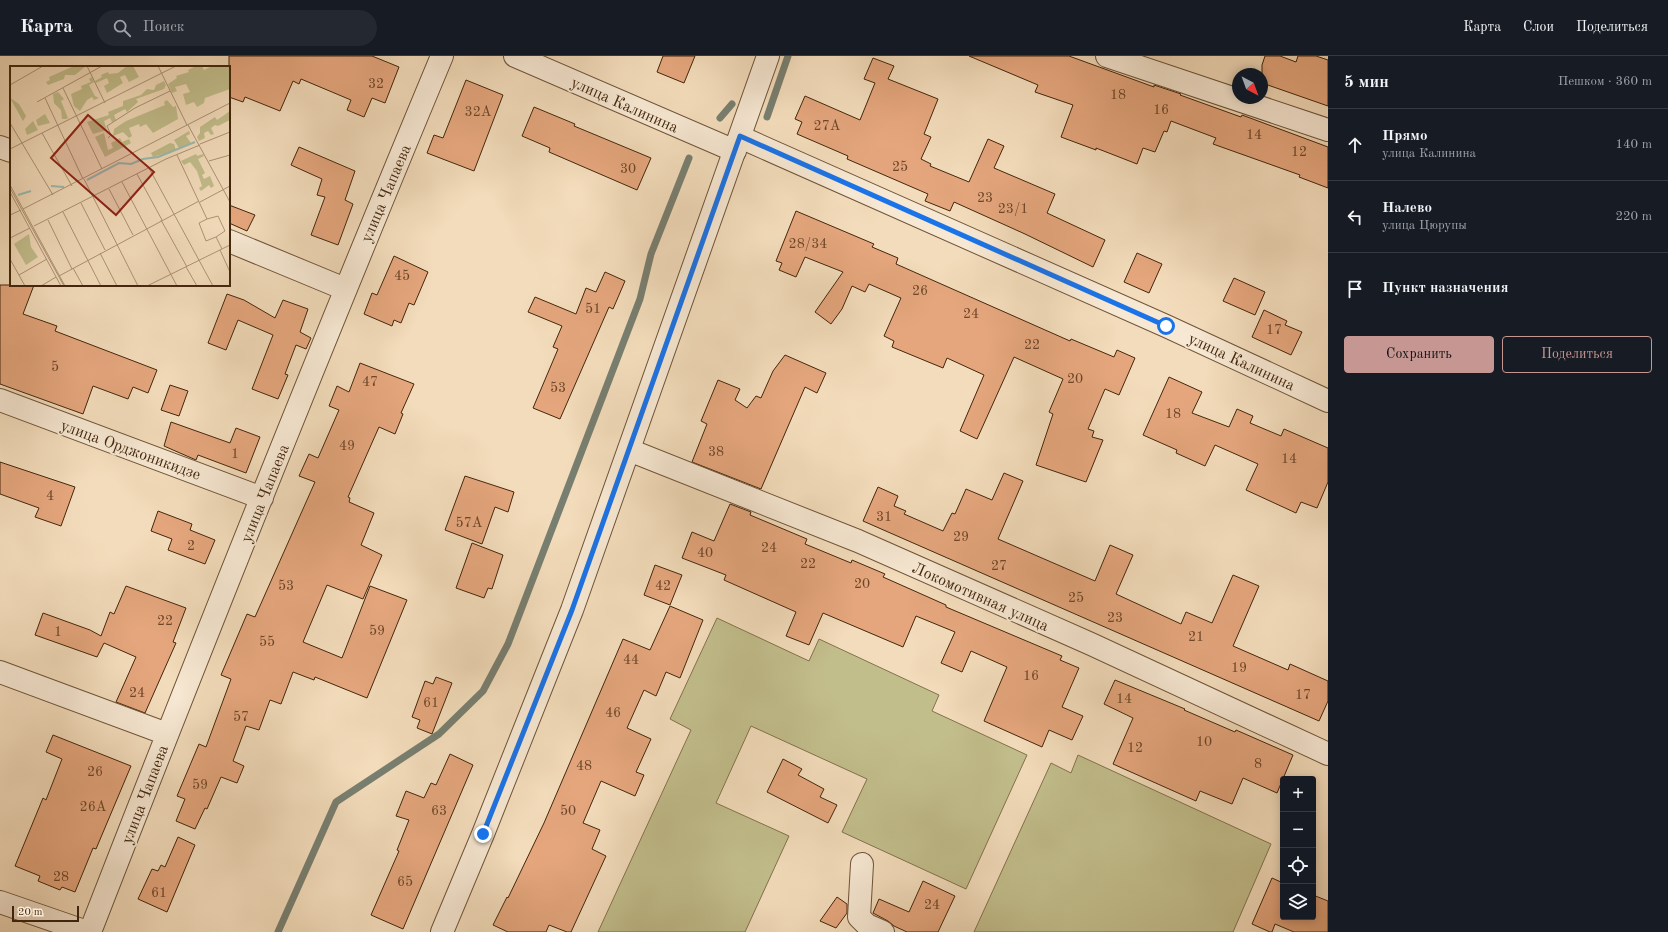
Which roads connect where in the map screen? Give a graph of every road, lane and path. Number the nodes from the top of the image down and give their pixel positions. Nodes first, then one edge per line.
1 (442, 56) edge
2 (515, 56) edge
3 (768, 56) edge
4 (1107, 56) edge
5 (1328, 130) edge
6 (737, 144) junction
7 (0, 147) edge
8 (10, 151) edge
9 (230, 240) edge
10 (345, 289) junction
11 (0, 400) edge
12 (1328, 401) edge
13 (629, 450) junction
14 (262, 498) junction
15 (0, 672) edge
16 (167, 734) junction
17 (1328, 754) edge
18 (862, 864) dead end
19 (0, 902) edge
20 (89, 932) edge
21 (442, 932) edge
22 (883, 932) edge

1 - 10 street, улица Чапаева
2 - 6 street, улица Калинина
3 - 6 street
4 - 5 street
6 - 12 street, улица Калинина
6 - 13 street
7 - 8 street
9 - 10 street
10 - 14 street, улица Чапаева
11 - 14 street, улица Орджоникидзе
13 - 17 street, Локомотивная улица
13 - 21 street
14 - 16 street, улица Чапаева
15 - 16 street
16 - 20 street, улица Чапаева
18 - 22 street
19 - 20 street

